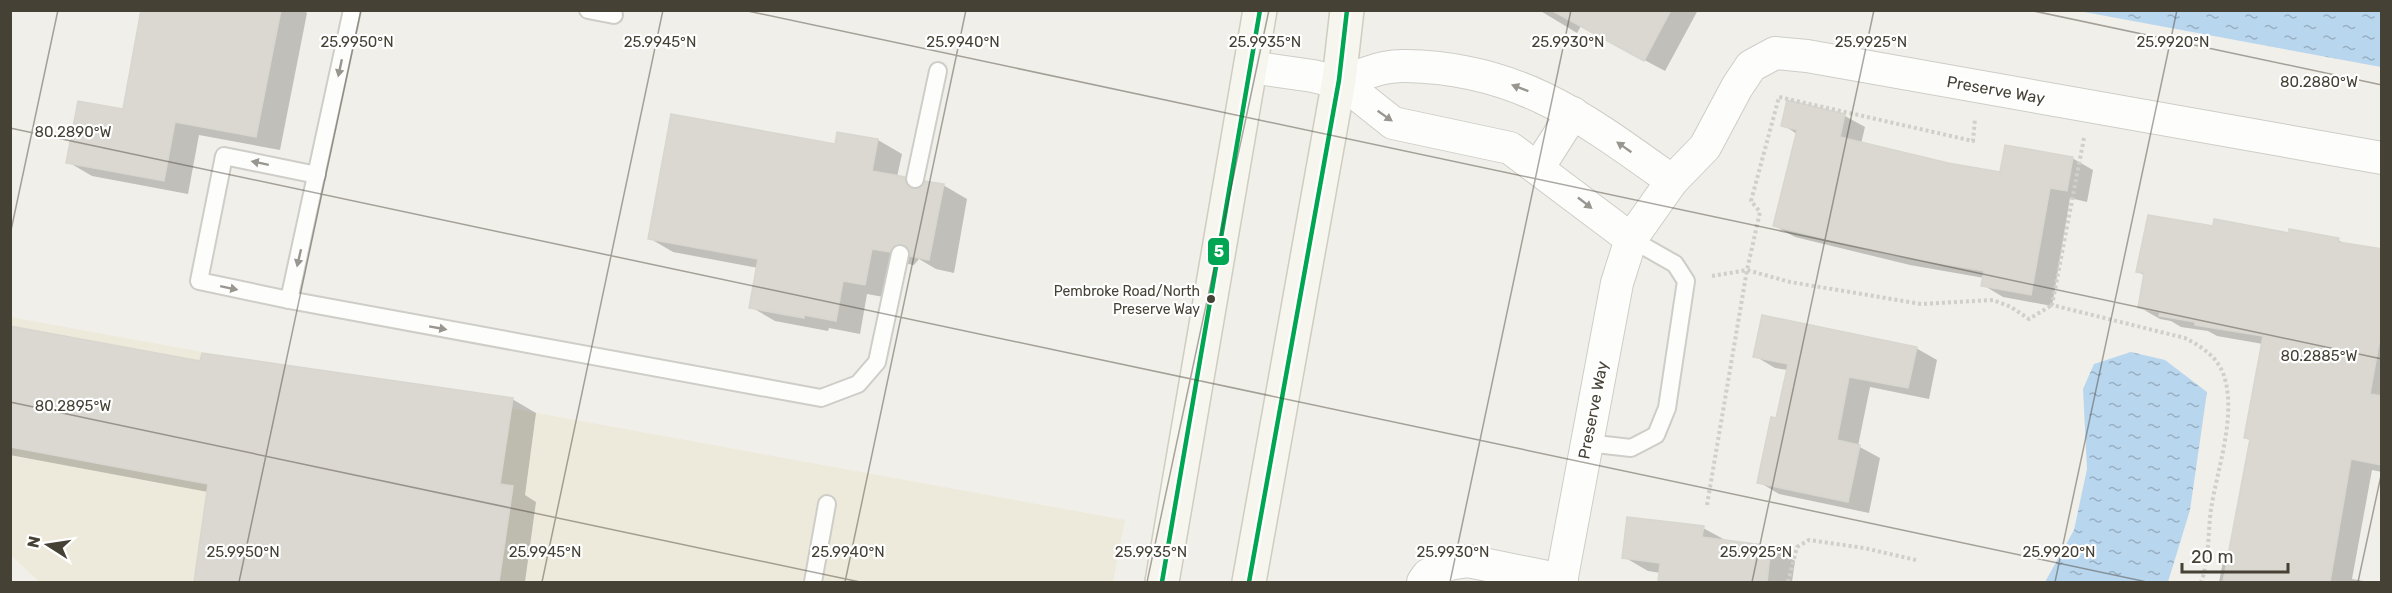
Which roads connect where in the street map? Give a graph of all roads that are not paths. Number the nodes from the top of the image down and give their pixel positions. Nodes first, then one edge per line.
1 (352, 10) edge
2 (588, 10) edge
3 (1260, 10) edge
4 (1347, 10) edge
5 (614, 15) dead end
6 (1250, 67) junction
7 (938, 70) dead end
8 (1339, 80) junction
9 (1573, 113) junction
10 (2382, 158) edge
11 (1538, 168) junction
12 (317, 175) junction
13 (915, 179) dead end
14 (1672, 181) junction
15 (1630, 239) junction
16 (900, 254) dead end
17 (289, 300) junction
18 (1587, 443) junction
19 (827, 504) dead end
20 (1561, 581) edge
21 (813, 582) edge
22 (1162, 582) edge
23 (1249, 582) edge
24 (1423, 582) edge

1 -> 12 lane
2 - 5 lane
3 - 6 main road
4 - 8 main road
6 - 8 street
6 - 22 main road
7 - 13 lane
9 -> 8 street
8 -> 11 street
8 - 23 main road
9 - 11 street
14 -> 9 street
10 - 14 street, Preserve Way
11 -> 15 street
12 -> 17 lane
12 -> 17 lane
14 - 15 street, Preserve Way
15 - 18 street, Preserve Way
15 - 18 lane
17 -> 16 lane
18 - 20 street, Preserve Way
19 - 21 lane
20 - 24 street

